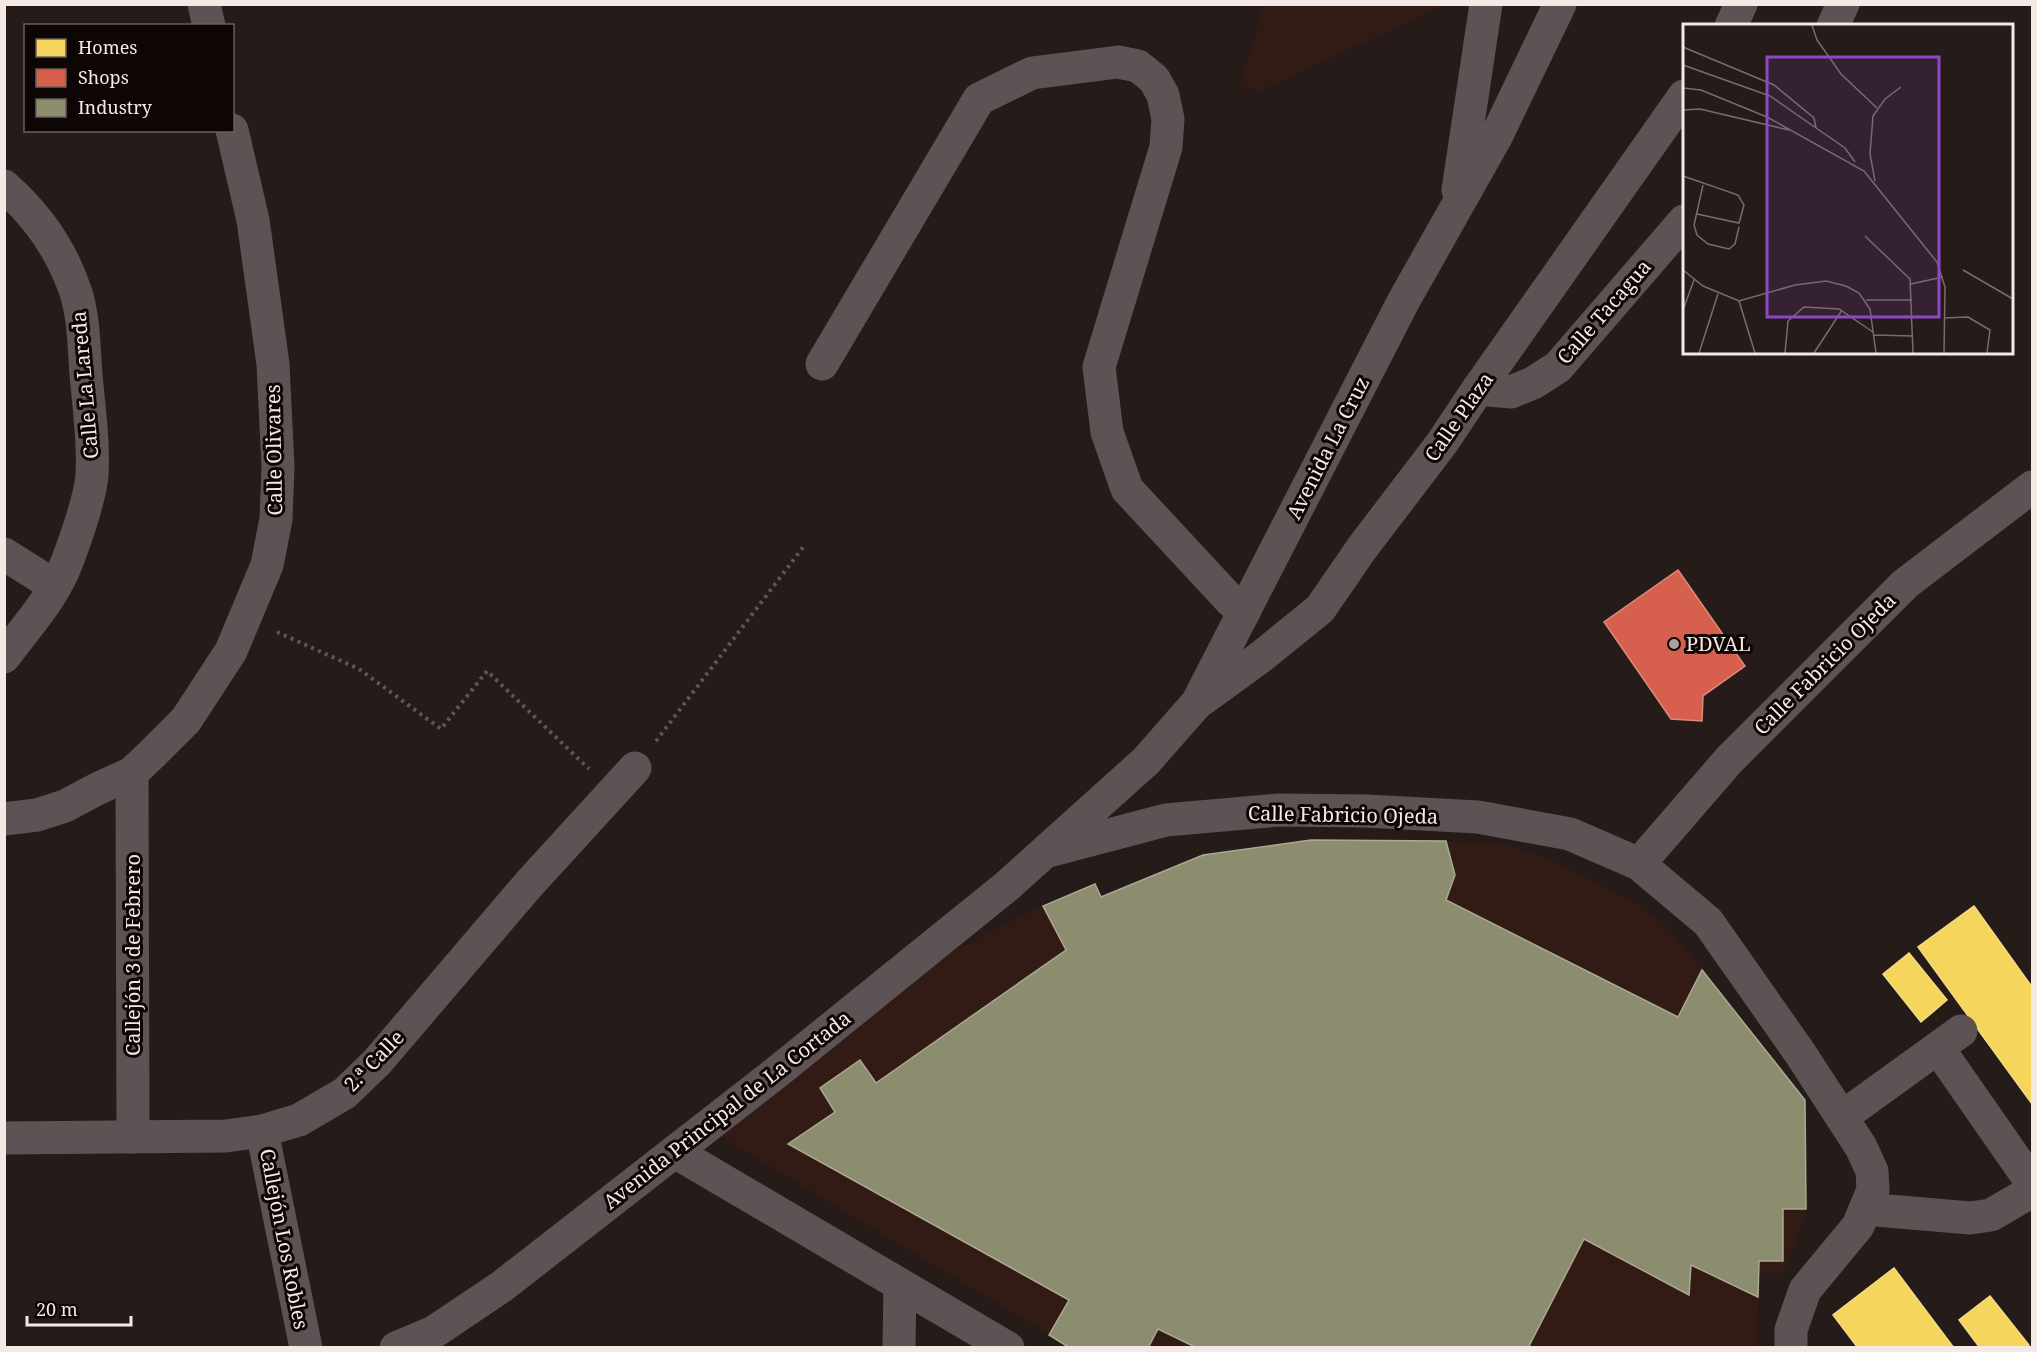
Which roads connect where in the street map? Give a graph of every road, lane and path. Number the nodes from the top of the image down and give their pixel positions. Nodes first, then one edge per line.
1 (204, 4) edge
2 (1486, 4) edge
3 (1560, 4) edge
4 (1741, 4) edge
5 (1843, 4) edge
6 (209, 24) edge
7 (1732, 24) edge
8 (1834, 24) edge
9 (1683, 97) edge
10 (232, 132) edge
11 (4, 186) edge
12 (1455, 210) junction
13 (1683, 222) edge
14 (822, 364) dead end
15 (1478, 389) junction
16 (2032, 487) edge
17 (804, 546) dead end
18 (4, 554) edge
19 (54, 585) junction
20 (1244, 612) junction
21 (246, 618) junction
22 (4, 657) edge
23 (1197, 703) junction
24 (635, 768) joint
25 (132, 773) junction
26 (613, 792) junction
27 (4, 819) edge
28 (1044, 852) junction
29 (1639, 864) junction
30 (1842, 1117) junction
31 (262, 1131) junction
32 (133, 1137) junction
33 (4, 1138) edge
34 (675, 1152) junction
35 (2032, 1183) edge
36 (2032, 1191) edge
37 (1864, 1209) junction
38 (900, 1285) junction
39 (306, 1347) edge
40 (396, 1347) edge
41 (899, 1347) edge
42 (1008, 1347) edge
43 (1791, 1347) edge

1 - 6 street
2 - 12 street
3 - 12 street, Avenida La Cruz
4 - 7 street
5 - 8 street
9 - 15 street, Calle Plaza
10 - 21 street, Calle Olivares
11 - 19 street, Calle La Lareda
12 - 20 street, Avenida La Cruz
13 - 15 street, Calle Tacagua
14 - 20 street
15 - 23 street, Calle Plaza
16 - 29 street, Calle Fabricio Ojeda
17 - 24 path
18 - 19 street
19 - 22 street, Calle La Lareda
20 - 23 street, Avenida La Cruz
21 - 25 street, Calle Olivares
21 - 26 path
23 - 28 street, Avenida La Cruz
24 - 26 street, 2.ª Calle
25 - 27 street, Calle Olivares
25 - 32 street, Callejón 3 de Febrero
26 - 31 street, 2.ª Calle
28 - 29 street, Calle Fabricio Ojeda
28 - 34 street, Avenida Principal de La Cortada
29 - 30 street, Calle Fabricio Ojeda
30 - 35 street
30 - 37 street, Calle Fabricio Ojeda
31 - 32 street, 2.ª Calle
31 - 39 street, Callejón Los Robles
32 - 33 street, 2.ª Calle
34 - 38 street
34 - 40 street, Avenida Principal de La Cortada
36 - 37 street
37 - 43 street, Calle Fabricio Ojeda
38 - 41 street
38 - 42 street

